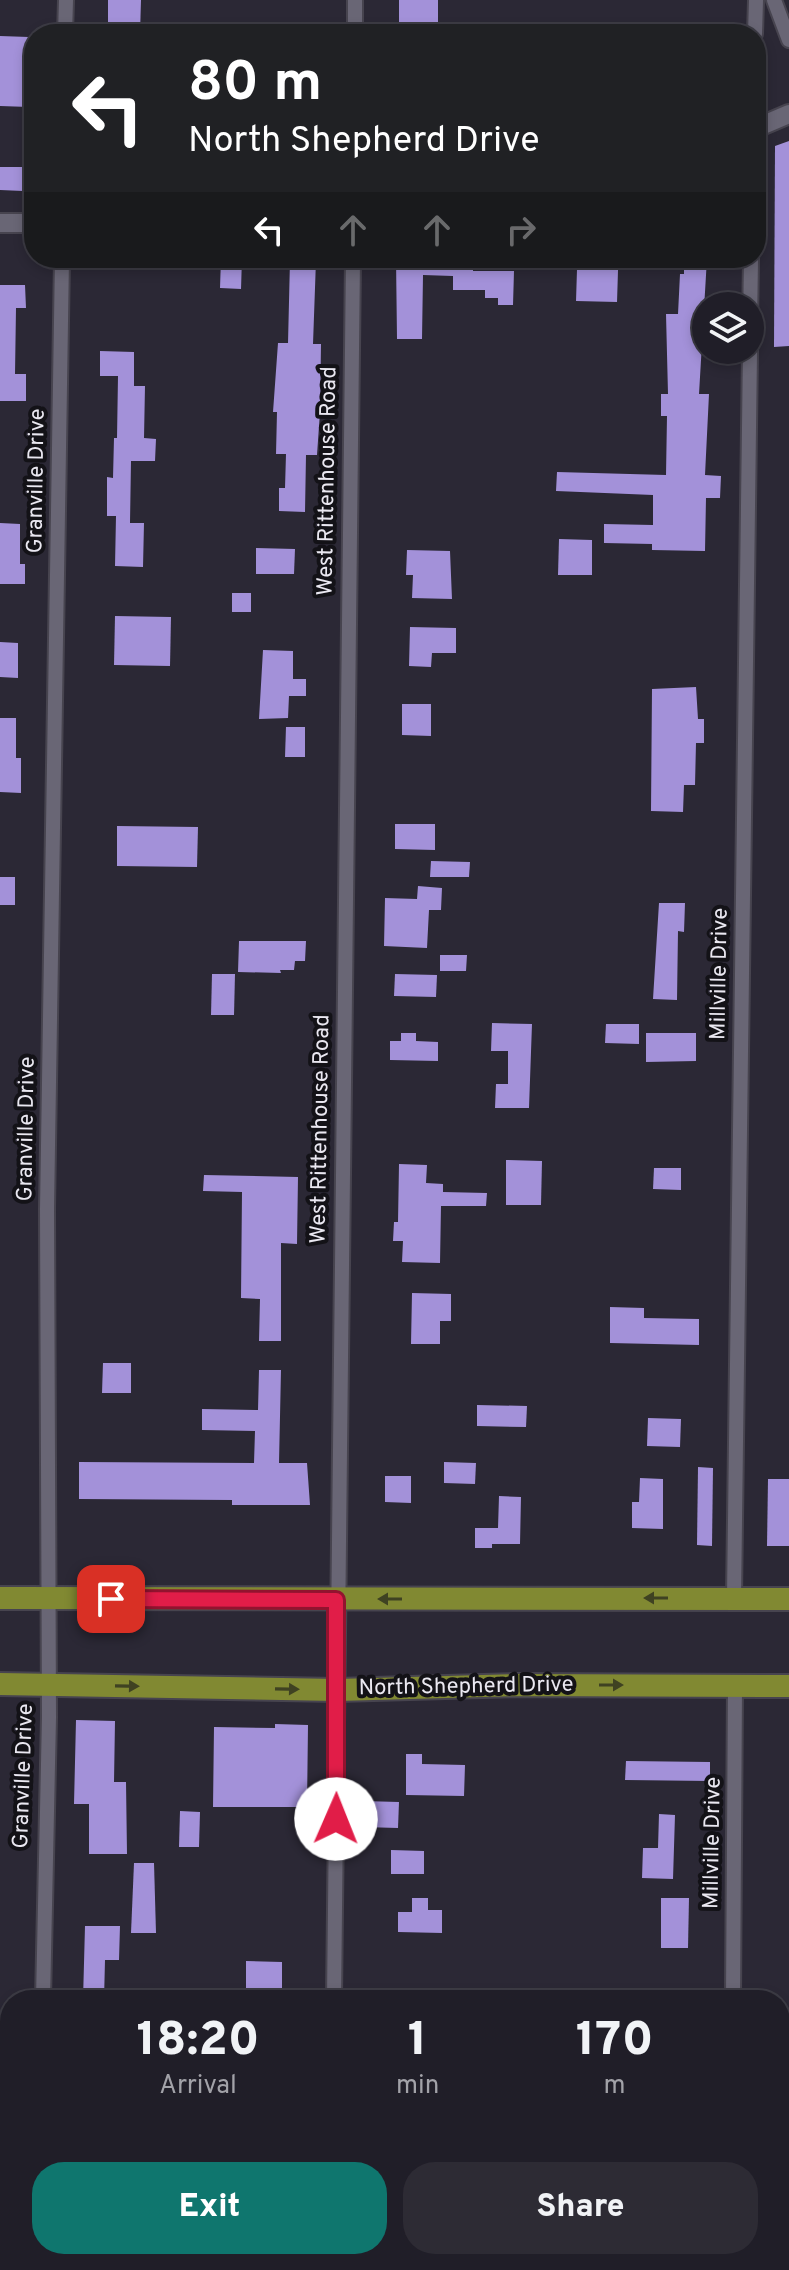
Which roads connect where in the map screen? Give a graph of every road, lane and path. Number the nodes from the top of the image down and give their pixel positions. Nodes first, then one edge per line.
1 (66, 0) edge
2 (355, 0) edge
3 (756, 0) edge
4 (774, 0) edge
5 (65, 24) edge
6 (355, 24) edge
7 (755, 24) edge
8 (789, 40) edge
9 (789, 114) edge
10 (766, 124) edge
11 (0, 223) edge
12 (24, 223) edge
13 (62, 268) edge
14 (353, 268) edge
15 (751, 268) edge
16 (750, 292) edge
17 (750, 364) edge
18 (0, 1598) edge
19 (734, 1598) junction
20 (48, 1599) junction
21 (789, 1599) edge
22 (336, 1600) junction
23 (0, 1684) edge
24 (49, 1685) junction
25 (735, 1686) junction
26 (789, 1686) edge
27 (337, 1690) junction
28 (43, 1990) edge
29 (334, 1990) edge
30 (733, 1990) edge

1 - 5 street
2 - 6 street
3 - 7 street
4 - 8 street
9 - 10 street
11 - 12 street
13 - 20 street, Granville Drive
14 - 22 street, West Rittenhouse Road
15 - 16 street
17 - 19 street, Millville Drive
18 - 20 main road
19 - 21 main road
19 -> 22 main road
20 - 22 main road
20 - 24 street, Granville Drive
22 - 27 street, West Rittenhouse Road
23 - 24 main road, North Shepherd Drive
24 -> 27 main road, North Shepherd Drive
24 - 28 street, Granville Drive
25 - 26 main road, North Shepherd Drive
27 -> 25 main road, North Shepherd Drive
25 - 30 street, Millville Drive
27 - 29 street, West Rittenhouse Road

